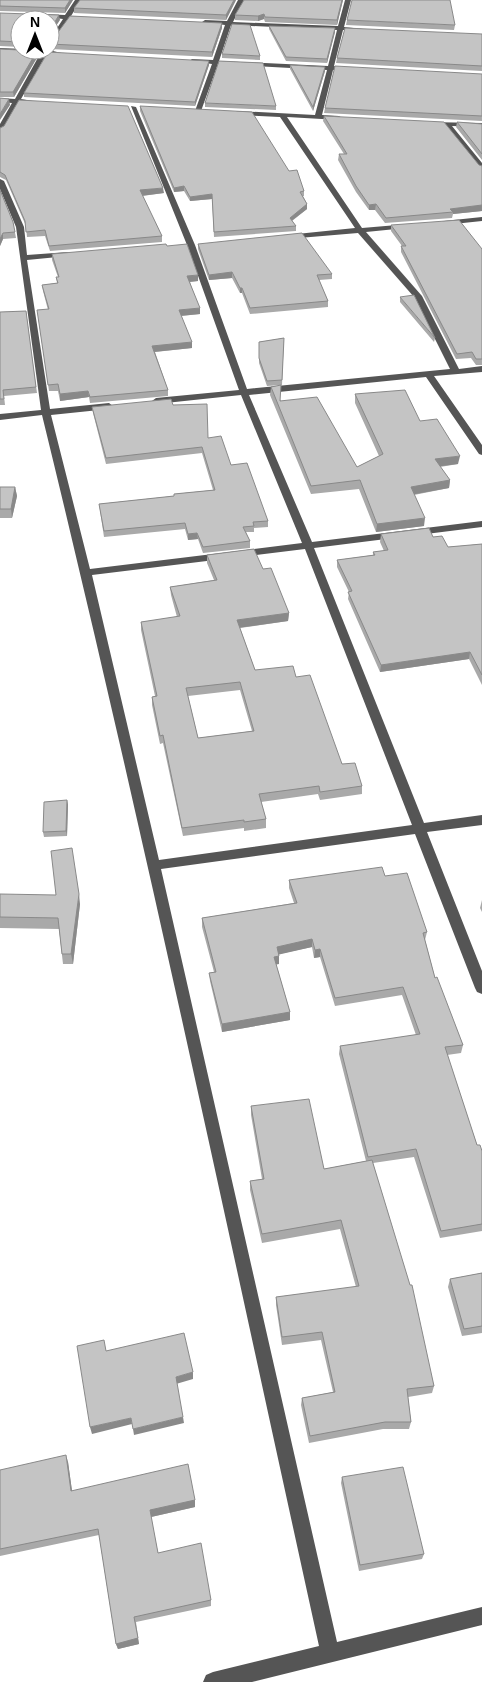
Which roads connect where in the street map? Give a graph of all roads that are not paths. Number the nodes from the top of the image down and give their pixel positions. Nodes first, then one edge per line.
1 (78, 0) edge
2 (241, 0) edge
3 (348, 0) edge
4 (60, 17) edge
5 (66, 17) junction
6 (95, 18) edge
7 (201, 22) edge
8 (229, 24) junction
9 (60, 27) edge
10 (340, 29) junction
11 (369, 30) edge
12 (60, 53) edge
13 (73, 54) edge
14 (41, 60) edge
15 (188, 60) edge
16 (217, 62) junction
17 (331, 68) junction
18 (359, 70) edge
19 (0, 100) edge
20 (16, 101) junction
21 (45, 102) edge
22 (132, 107) edge
23 (188, 110) edge
24 (198, 110) junction
25 (207, 111) edge
26 (226, 112) edge
27 (283, 116) junction
28 (318, 117) junction
29 (348, 119) edge
30 (417, 122) edge
31 (447, 124) junction
32 (482, 125) edge
33 (0, 130) edge
34 (482, 168) edge
35 (0, 181) edge
36 (482, 219) edge
37 (435, 223) edge
38 (416, 225) edge
39 (360, 230) junction
40 (281, 237) edge
41 (72, 254) edge
42 (23, 258) junction
43 (482, 369) edge
44 (456, 372) junction
45 (428, 374) junction
46 (244, 393) junction
47 (145, 402) edge
48 (115, 405) edge
49 (46, 412) junction
50 (0, 417) edge
51 (482, 452) edge
52 (482, 524) edge
53 (309, 547) junction
54 (86, 573) junction
55 (482, 820) edge
56 (420, 830) junction
57 (154, 866) junction
58 (482, 988) edge
59 (482, 1616) edge
60 (330, 1653) junction
61 (213, 1682) edge

1 - 5 street
2 - 8 street
3 - 10 street
4 - 5 street
5 - 6 street
5 - 9 street
7 - 8 street
8 - 10 street
8 - 16 street
10 - 11 street
10 - 17 street
12 - 13 street
14 - 20 street
15 - 16 street
16 - 17 street
16 - 24 street
17 - 18 street
17 - 28 street
19 - 20 street
20 - 21 street
20 - 33 street
22 - 46 street
23 - 24 street
24 - 25 street
26 - 27 street
27 - 28 street
27 - 39 street
28 - 29 street
30 - 31 street
31 - 32 street
31 - 34 street
35 - 42 street
36 - 37 street
38 - 39 street
39 - 40 street
39 - 44 street
41 - 42 street
42 - 49 street
43 - 44 street
44 - 45 street
45 - 46 street
45 - 51 street
46 - 47 street
46 - 53 street
48 - 49 street
49 - 50 street
49 - 54 street
52 - 53 street
53 - 54 street
53 - 56 street
54 - 57 street
55 - 56 street
56 - 57 street
56 - 58 street
57 - 60 street
59 - 60 street
60 - 61 street

